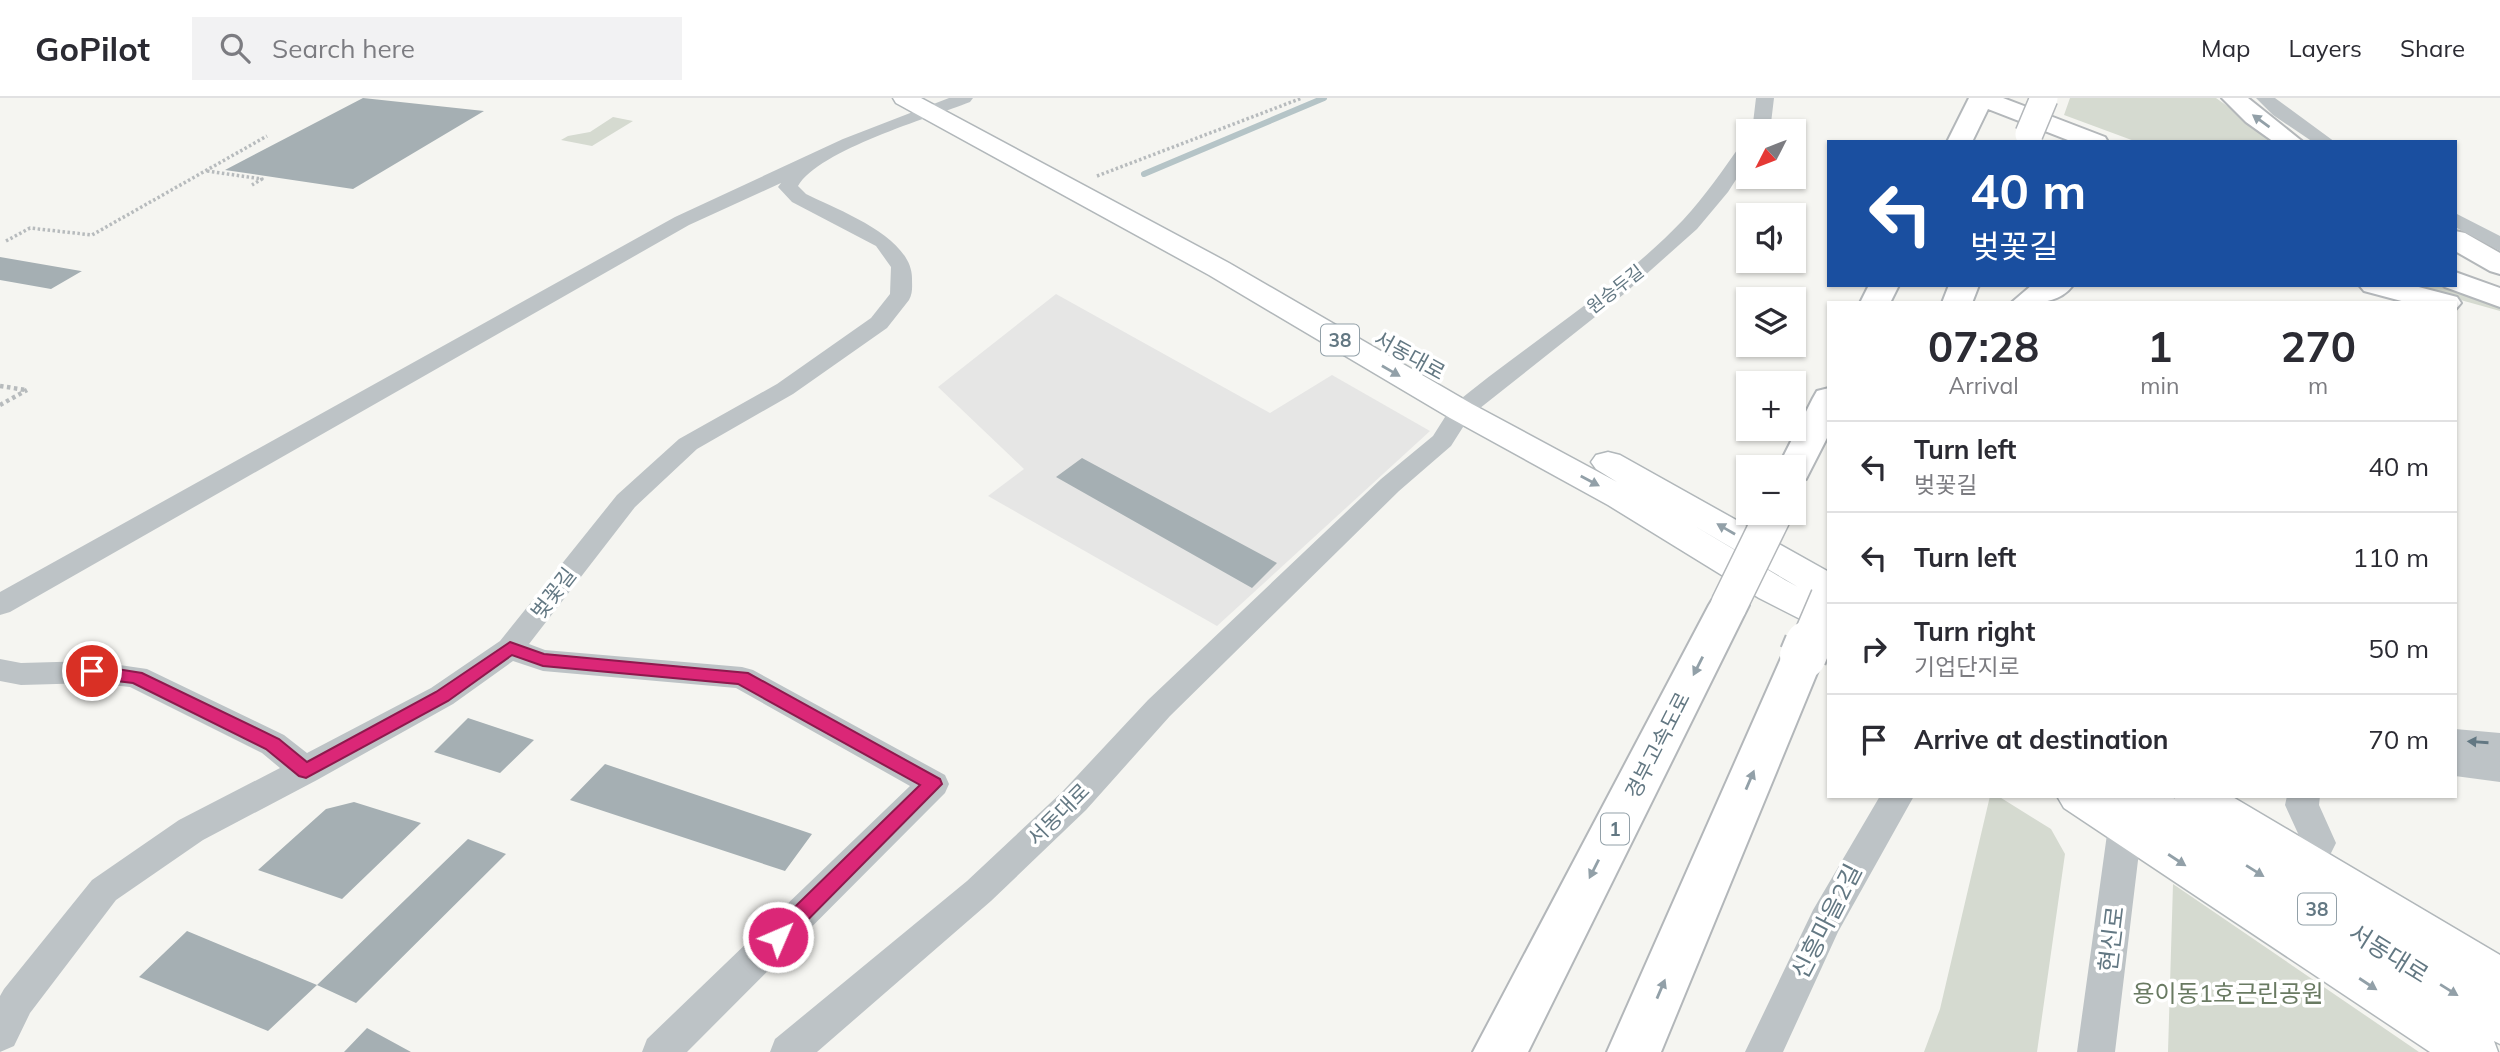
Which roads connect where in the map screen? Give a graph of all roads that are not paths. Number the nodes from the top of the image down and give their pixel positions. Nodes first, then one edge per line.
1 (904, 98) edge
2 (1765, 98) edge
3 (2008, 98) edge
4 (2043, 98) edge
5 (2234, 98) edge
6 (2265, 98) edge
7 (948, 103) edge
8 (1979, 103) edge
9 (1762, 119) edge
10 (2028, 138) edge
11 (1960, 140) edge
12 (2090, 140) edge
13 (2116, 140) edge
14 (2288, 140) edge
15 (2323, 140) edge
16 (812, 161) junction
17 (1736, 168) edge
18 (2457, 220) edge
19 (2457, 240) edge
20 (2500, 245) edge
21 (2500, 265) edge
22 (2457, 272) edge
23 (2457, 282) edge
24 (2052, 287) edge
25 (2382, 287) edge
26 (2500, 289) edge
27 (2500, 298) edge
28 (2029, 301) edge
29 (2438, 301) edge
30 (2457, 306) edge
31 (2500, 319) edge
32 (1827, 402) edge
33 (1470, 403) junction
34 (1802, 455) edge
35 (1768, 525) edge
36 (1778, 576) junction
37 (1827, 586) edge
38 (1827, 604) edge
39 (0, 605) edge
40 (1827, 616) edge
41 (1816, 643) edge
42 (510, 648) junction
43 (0, 670) edge
44 (2457, 741) edge
45 (2500, 745) edge
46 (2457, 764) edge
47 (2500, 769) edge
48 (306, 771) junction
49 (1897, 798) edge
50 (2085, 798) edge
51 (2198, 798) edge
52 (2243, 798) edge
53 (2304, 798) edge
54 (2130, 812) edge
55 (2319, 843) junction
56 (2500, 951) edge
57 (2500, 981) edge
58 (2500, 1021) edge
59 (0, 1034) edge
60 (661, 1052) edge
61 (789, 1052) edge
62 (1500, 1052) edge
63 (1634, 1052) edge
64 (1764, 1052) edge
65 (2096, 1052) edge
66 (2473, 1052) edge

1 - 7 main road, 서동대로 / 38
2 - 9 street
3 - 13 highway
4 - 10 highway, bridge
14 -> 5 highway
6 - 15 street
7 - 16 street, 벚꽃길
7 - 33 main road, 서동대로 / 38
7 -> 33 main road, 서동대로 / 38
8 - 11 highway
8 - 12 highway
16 - 39 street
16 - 42 street, 벚꽃길
17 - 33 street, 원승두길
18 - 20 street
19 - 21 highway
22 - 26 highway
23 - 27 highway
24 - 28 highway
25 - 29 highway
30 - 31 highway
32 - 34 highway
33 - 36 main road, 서동대로 / 38
33 - 61 street, 서동대로
35 -> 62 highway, 경부고속도로 / 1, bridge
36 - 37 main road, 서동대로 / 38
36 - 40 main road, 서동대로 / 38
36 - 41 main road
38 - 41 highway, bridge
63 -> 41 highway
42 - 48 street
42 - 60 street
43 - 48 street
45 -> 44 street
46 - 47 street
48 - 59 street
49 - 64 street, 신흥마을2길
50 - 54 main road
51 - 57 main road, 서동대로 / 38
52 - 55 main road
53 - 55 street
54 -> 58 main road, 서동대로 / 38
54 - 65 street, 현신로
54 -> 66 main road
55 - 56 main road

